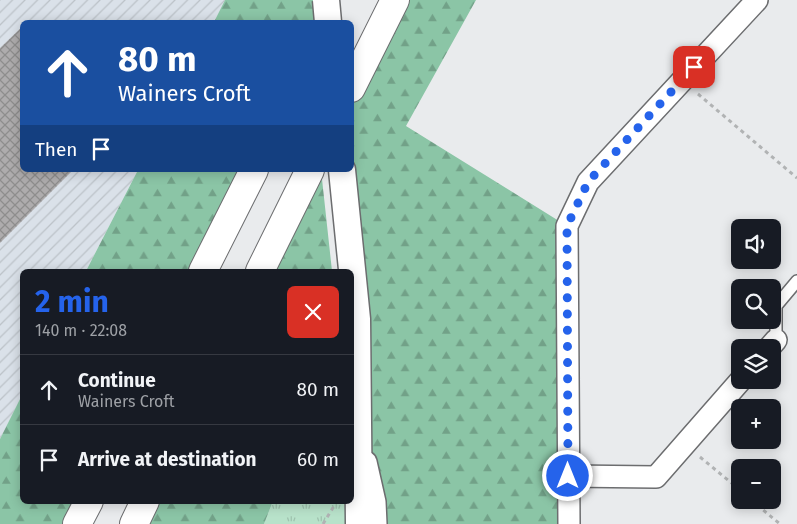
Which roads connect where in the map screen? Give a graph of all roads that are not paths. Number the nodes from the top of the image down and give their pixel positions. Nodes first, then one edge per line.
1 (326, 0) edge
2 (338, 0) edge
3 (395, 0) edge
4 (757, 0) edge
5 (328, 20) edge
6 (329, 20) edge
7 (354, 82) edge
8 (253, 172) edge
9 (309, 172) edge
10 (342, 172) edge
11 (204, 269) edge
12 (261, 269) edge
13 (351, 269) edge
14 (797, 281) edge
15 (354, 298) edge
16 (773, 339) edge
17 (732, 389) edge
18 (358, 430) junction
19 (568, 476) junction
20 (87, 504) edge
21 (144, 504) edge
22 (77, 524) edge
23 (134, 524) edge
24 (358, 524) edge
25 (376, 524) edge
26 (569, 524) edge

1 - 5 street, bridge
2 - 6 highway
3 - 7 highway
4 - 19 street
8 - 11 highway
9 - 12 highway
10 - 13 street
14 - 16 lane
15 - 18 street
17 - 19 street
18 - 24 street
18 - 25 street
19 - 26 street
20 - 22 highway
21 - 23 highway

